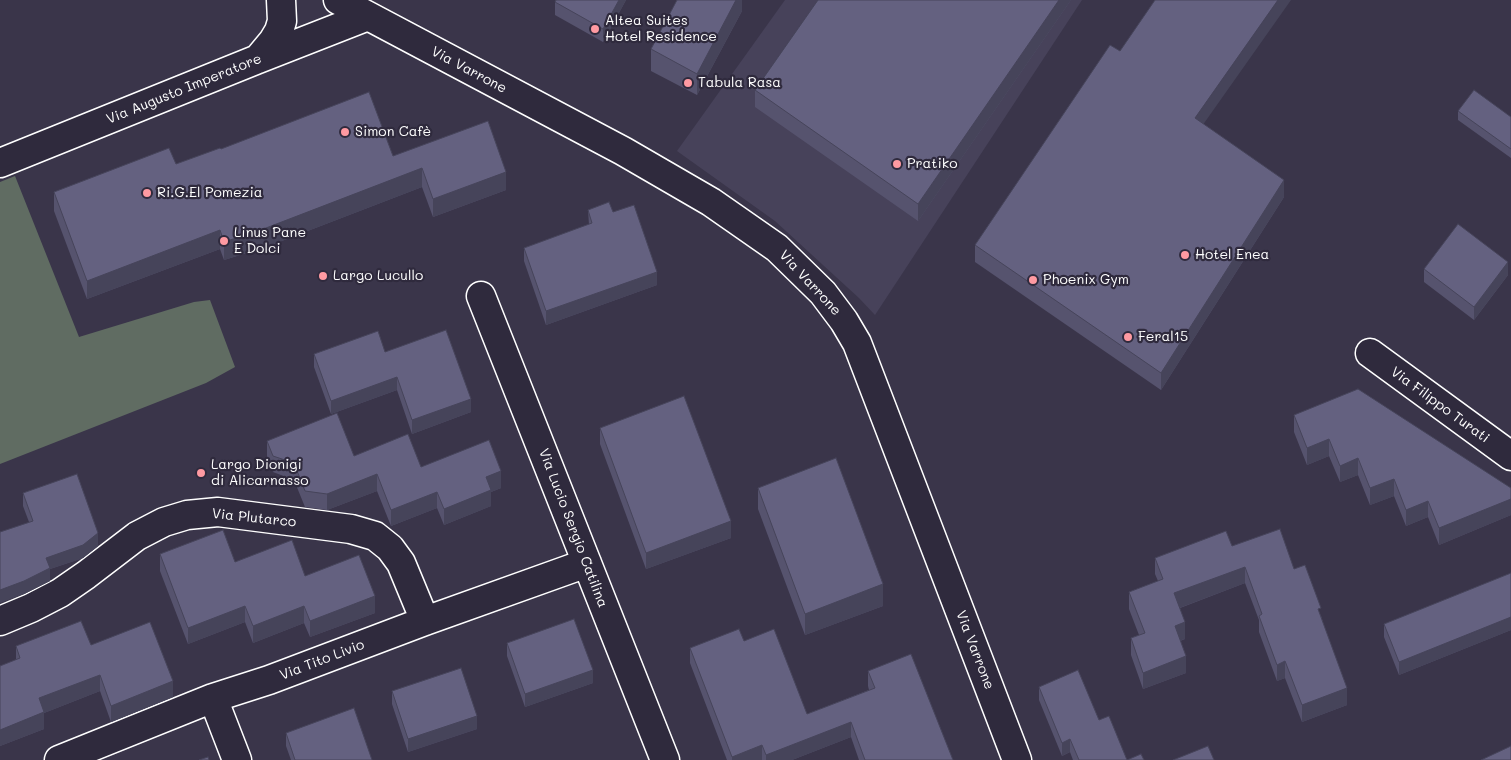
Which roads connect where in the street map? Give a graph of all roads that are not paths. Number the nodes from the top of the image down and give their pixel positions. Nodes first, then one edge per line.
1 (281, 0) edge
2 (338, 0) edge
3 (368, 16) junction
4 (258, 59) junction
5 (0, 163) edge
6 (482, 296) dead end
7 (1370, 354) dead end
8 (1511, 456) edge
9 (586, 563) junction
10 (0, 621) edge
11 (425, 621) junction
12 (213, 698) junction
13 (59, 760) edge
14 (237, 760) edge
15 (665, 760) edge
16 (1017, 760) edge

1 - 4 street
2 - 3 street, Via Varrone
3 - 4 street, Via Augusto Imperatore
3 - 16 street, Via Varrone
4 - 5 street, Via Augusto Imperatore
6 - 9 street, Via Lucio Sergio Catilina
7 - 8 street, Via Filippo Turati
9 - 11 street, Via Tito Livio
9 - 15 street, Via Lucio Sergio Catilina
10 - 11 street, Via Plutarco
11 - 12 street, Via Tito Livio
12 - 13 street, Via Tito Livio
12 - 14 street

